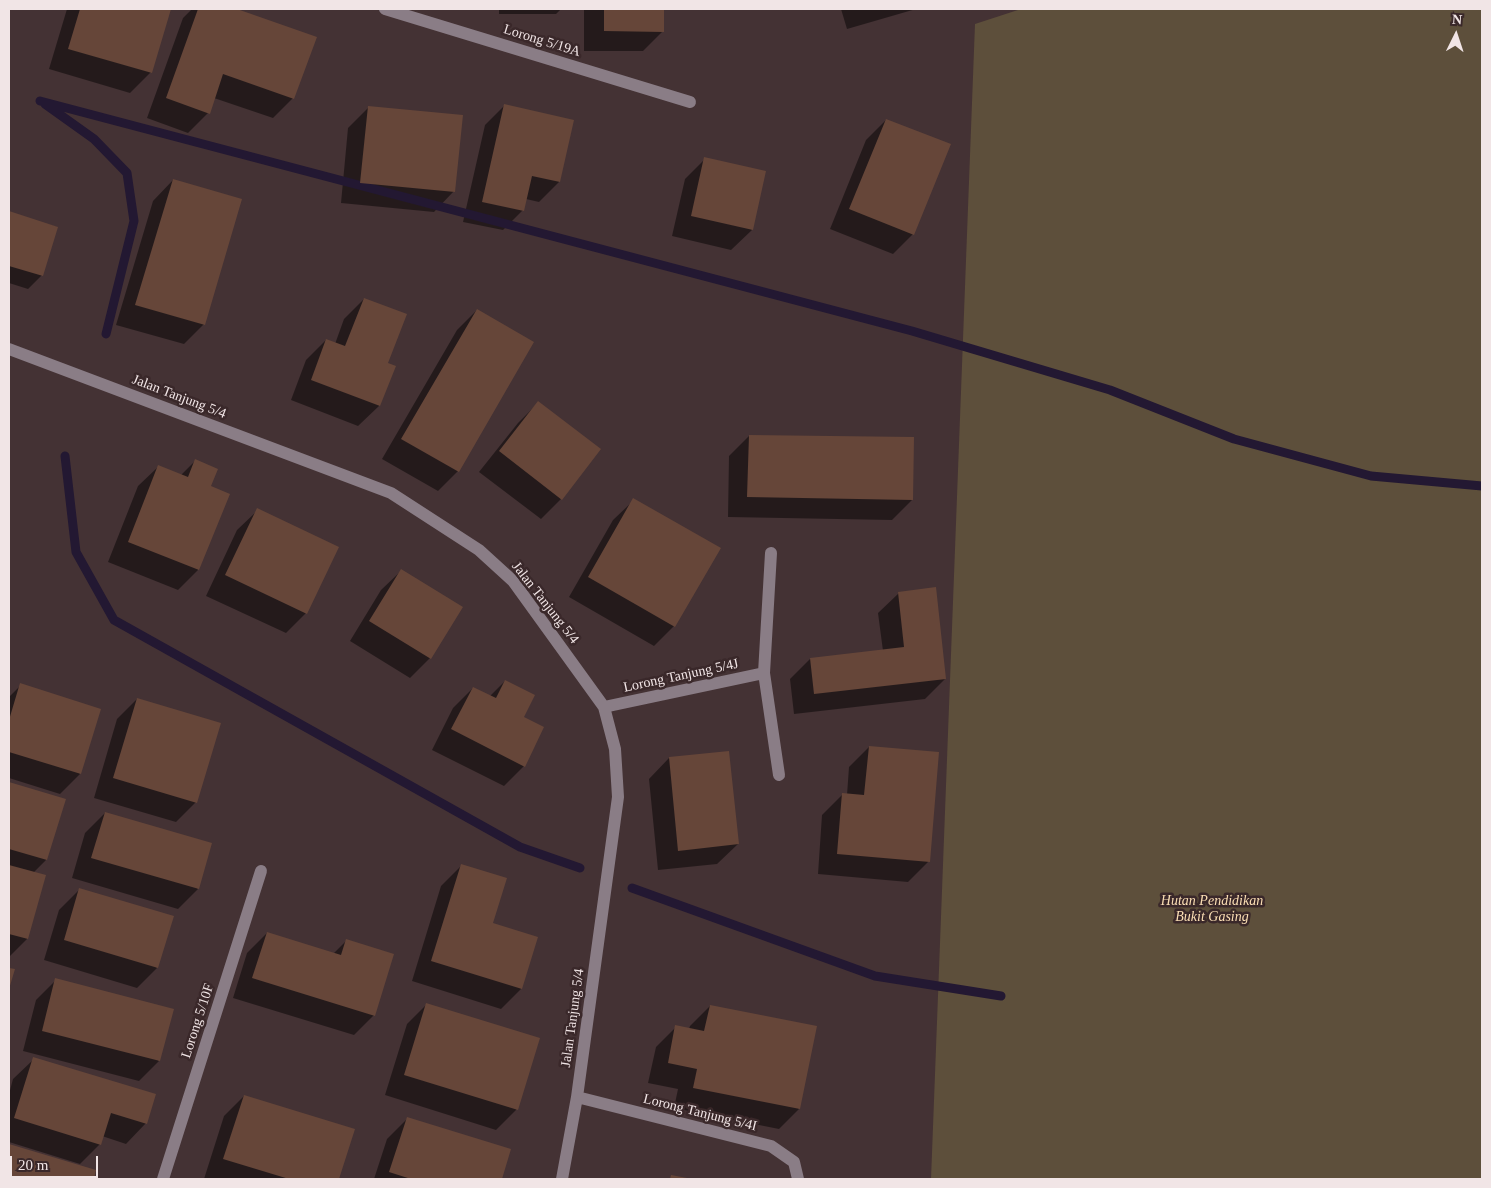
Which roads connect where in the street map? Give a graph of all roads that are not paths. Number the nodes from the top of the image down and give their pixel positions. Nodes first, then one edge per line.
1 (385, 9) edge
2 (690, 102) dead end
3 (9, 349) edge
4 (771, 553) dead end
5 (764, 673) junction
6 (604, 707) junction
7 (779, 775) dead end
8 (261, 871) dead end
9 (577, 1097) junction
10 (162, 1179) edge
11 (562, 1179) edge
12 (798, 1179) edge

1 - 2 street, Lorong 5/19A
3 - 6 street, Jalan Tanjung 5/4
4 - 5 street
5 - 6 street, Lorong Tanjung 5/4J
5 - 7 street
6 - 9 street, Jalan Tanjung 5/4
8 - 10 street, Lorong 5/10F
9 - 11 street, Jalan Tanjung 5/4
9 - 12 street, Lorong Tanjung 5/4I

